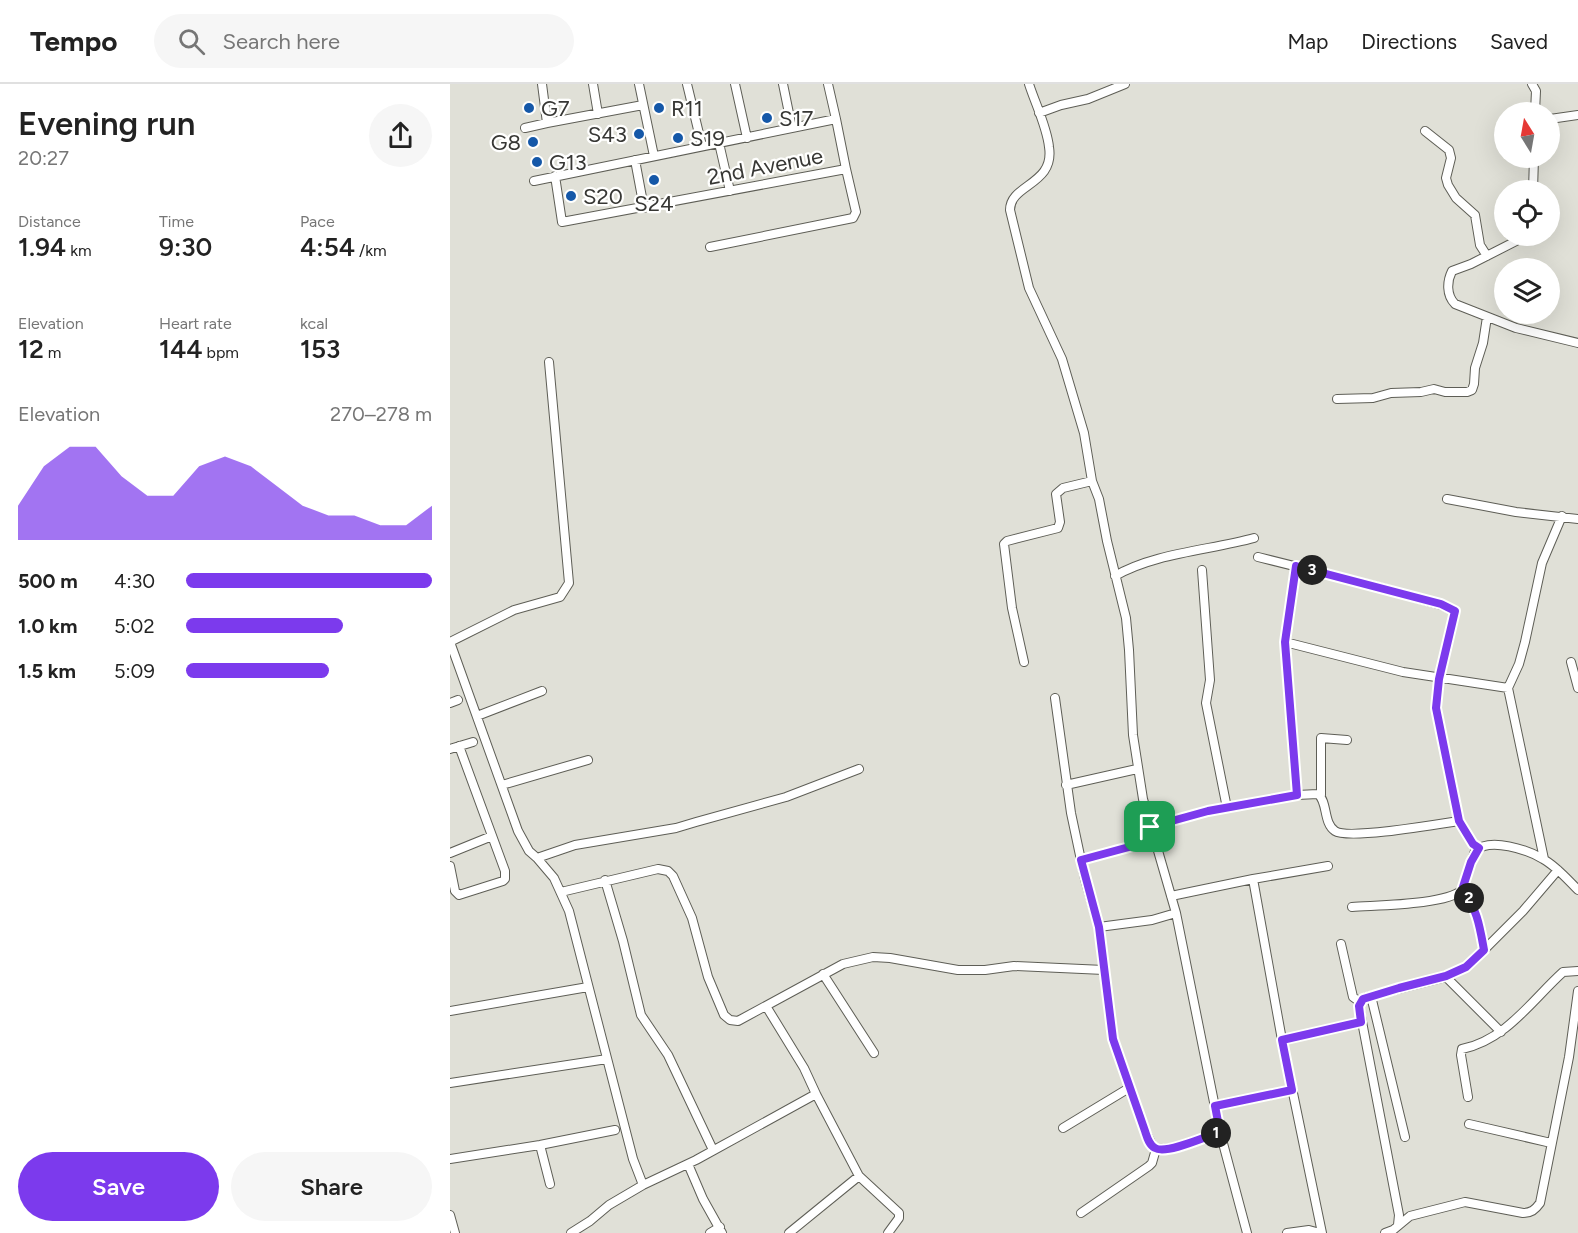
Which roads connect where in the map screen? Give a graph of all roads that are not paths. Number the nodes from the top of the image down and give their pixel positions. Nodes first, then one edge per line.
1 (542, 84) edge
2 (592, 84) edge
3 (639, 84) edge
4 (687, 84) edge
5 (735, 84) edge
6 (783, 84) edge
7 (828, 84) edge
8 (1029, 84) edge
9 (1125, 84) edge
10 (1532, 84) edge
11 (1536, 102) edge
12 (643, 105) junction
13 (1039, 113) junction
14 (598, 114) junction
15 (1578, 115) edge
16 (1560, 118) edge
17 (836, 119) junction
18 (547, 123) junction
19 (525, 128) dead end
20 (792, 128) junction
21 (1425, 131) dead end
22 (747, 138) junction
23 (719, 143) junction
24 (702, 146) junction
25 (654, 156) junction
26 (635, 160) junction
27 (846, 170) junction
28 (555, 176) junction
29 (534, 181) dead end
30 (730, 191) junction
31 (644, 208) junction
32 (1506, 246) edge
33 (710, 248) dead end
34 (1487, 256) junction
35 (1487, 317) junction
36 (1578, 343) edge
37 (549, 362) dead end
38 (1337, 399) dead end
39 (1092, 481) junction
40 (1447, 499) dead end
41 (1562, 516) junction
42 (1578, 519) edge
43 (1254, 538) dead end
44 (1258, 557) dead end
45 (1296, 566) junction
46 (1202, 570) dead end
47 (1115, 576) junction
48 (450, 642) edge
49 (1285, 642) junction
50 (1024, 662) dead end
51 (1571, 662) dead end
52 (1439, 679) junction
53 (1508, 688) junction
54 (1578, 688) edge
55 (542, 691) dead end
56 (1055, 698) dead end
57 (477, 716) junction
58 (1347, 740) dead end
59 (472, 741) dead end
60 (459, 746) junction
61 (450, 749) edge
62 (588, 760) dead end
63 (859, 769) dead end
64 (1137, 769) junction
65 (502, 785) junction
66 (1066, 785) junction
67 (1297, 795) junction
68 (1321, 795) junction
69 (1227, 808) junction
70 (1459, 821) junction
71 (1150, 827) junction
72 (492, 836) junction
73 (1155, 840) junction
74 (1479, 848) junction
75 (450, 853) edge
76 (537, 858) junction
77 (1544, 859) junction
78 (1081, 860) junction
79 (450, 866) edge
80 (1328, 866) dead end
81 (1558, 870) junction
82 (451, 877) edge
83 (1253, 879) junction
84 (605, 880) junction
85 (1462, 890) junction
86 (1578, 890) edge
87 (561, 892) junction
88 (1172, 896) junction
89 (1352, 907) dead end
90 (1176, 913) junction
91 (1099, 927) junction
92 (1341, 944) dead end
93 (1484, 950) junction
94 (1104, 970) junction
95 (1578, 971) edge
96 (823, 974) junction
97 (1446, 976) junction
98 (588, 987) junction
99 (1578, 991) edge
100 (1371, 996) junction
101 (1360, 1002) junction
102 (766, 1006) junction
103 (450, 1011) edge
104 (1361, 1022) junction
105 (1502, 1032) junction
106 (1282, 1040) junction
107 (874, 1053) dead end
108 (607, 1059) junction
109 (450, 1083) edge
110 (1129, 1088) junction
111 (1292, 1090) junction
112 (816, 1094) junction
113 (1468, 1097) dead end
114 (1215, 1106) junction
115 (1469, 1124) dead end
116 (1063, 1128) dead end
117 (615, 1130) dead end
118 (1220, 1132) junction
119 (1405, 1137) dead end
120 (1551, 1143) junction
121 (540, 1145) junction
122 (1156, 1149) junction
123 (713, 1150) junction
124 (450, 1160) edge
125 (688, 1164) junction
126 (859, 1176) junction
127 (550, 1184) dead end
128 (643, 1185) junction
129 (1081, 1213) dead end
130 (450, 1215) edge
131 (1402, 1216) junction
132 (721, 1230) edge
133 (455, 1233) edge
134 (571, 1233) edge
135 (710, 1233) edge
136 (789, 1233) edge
137 (888, 1233) edge
138 (1247, 1233) edge
139 (1287, 1233) edge
140 (1321, 1233) edge
141 (1385, 1233) edge

1 - 18 street
2 - 14 street
3 - 12 street
4 - 24 street
5 - 22 street
6 - 20 street
7 - 17 street
8 - 13 street
9 - 13 street
10 - 11 street
12 - 14 street
12 - 25 street
13 - 39 street
14 - 18 street
15 - 16 street
17 - 20 street, 2nd Avenue
17 - 27 street, 2nd Avenue
18 - 19 street
20 - 22 street, 2nd Avenue
21 - 34 street
22 - 23 street, 2nd Avenue
23 - 24 street, 2nd Avenue
23 - 30 street
24 - 25 street, 2nd Avenue
25 - 26 street, 2nd Avenue
26 - 28 street, 2nd Avenue
26 - 31 street
27 - 30 street, 2nd Avenue
27 - 33 street
28 - 29 street, 2nd Avenue
28 - 31 street, 2nd Avenue
30 - 31 street, 2nd Avenue
32 - 34 street
34 - 35 street
35 - 36 street
35 - 38 street
37 - 48 street
39 - 47 street
39 - 50 street
40 - 41 street
41 - 42 street
41 - 53 street
43 - 47 street
44 - 45 street
45 - 49 street
45 - 52 street
46 - 69 street
47 - 64 street
48 - 57 street
49 - 52 street
49 - 67 street
51 - 54 street
52 - 53 street
52 - 70 street
53 - 77 street
55 - 57 street
56 - 66 street
57 - 65 street
58 - 68 street
59 - 60 street
60 - 61 street
60 - 72 street
62 - 65 street
63 - 76 street
64 - 66 street
64 - 71 street
65 - 76 street
66 - 78 street
67 - 68 street
67 - 69 street
68 - 70 street
69 - 71 street
70 - 74 street
71 - 73 street
72 - 75 street
72 - 82 street
73 - 78 street
73 - 88 street
74 - 77 street
74 - 85 street
76 - 87 street
77 - 81 street
78 - 91 street
79 - 82 street
80 - 83 street
81 - 86 street
81 - 93 street
83 - 88 street
83 - 106 street
84 - 87 street
84 - 102 street
84 - 123 street
85 - 89 street
85 - 93 street
87 - 98 street
88 - 90 street
90 - 91 street
90 - 114 street
91 - 94 street
92 - 101 street
93 - 97 street
94 - 96 street
94 - 110 street
95 - 105 street
96 - 102 street
96 - 107 street
97 - 100 street
97 - 105 street
98 - 103 street
98 - 108 street
99 - 120 street
100 - 101 street
100 - 119 street
101 - 104 street
102 - 112 street
104 - 106 street
104 - 131 street
105 - 113 street
106 - 111 street
108 - 109 street
108 - 128 street
110 - 116 street
110 - 122 street
111 - 114 street
111 - 140 street
112 - 123 street
112 - 126 street
114 - 118 street
115 - 120 street
117 - 121 street
118 - 122 street
118 - 138 street
120 - 131 street
121 - 124 street
121 - 127 street
122 - 129 street
123 - 125 street
125 - 128 street
125 - 132 street
126 - 136 street
126 - 137 street
128 - 134 street
130 - 133 street
131 - 141 street
132 - 135 street
139 - 140 street

